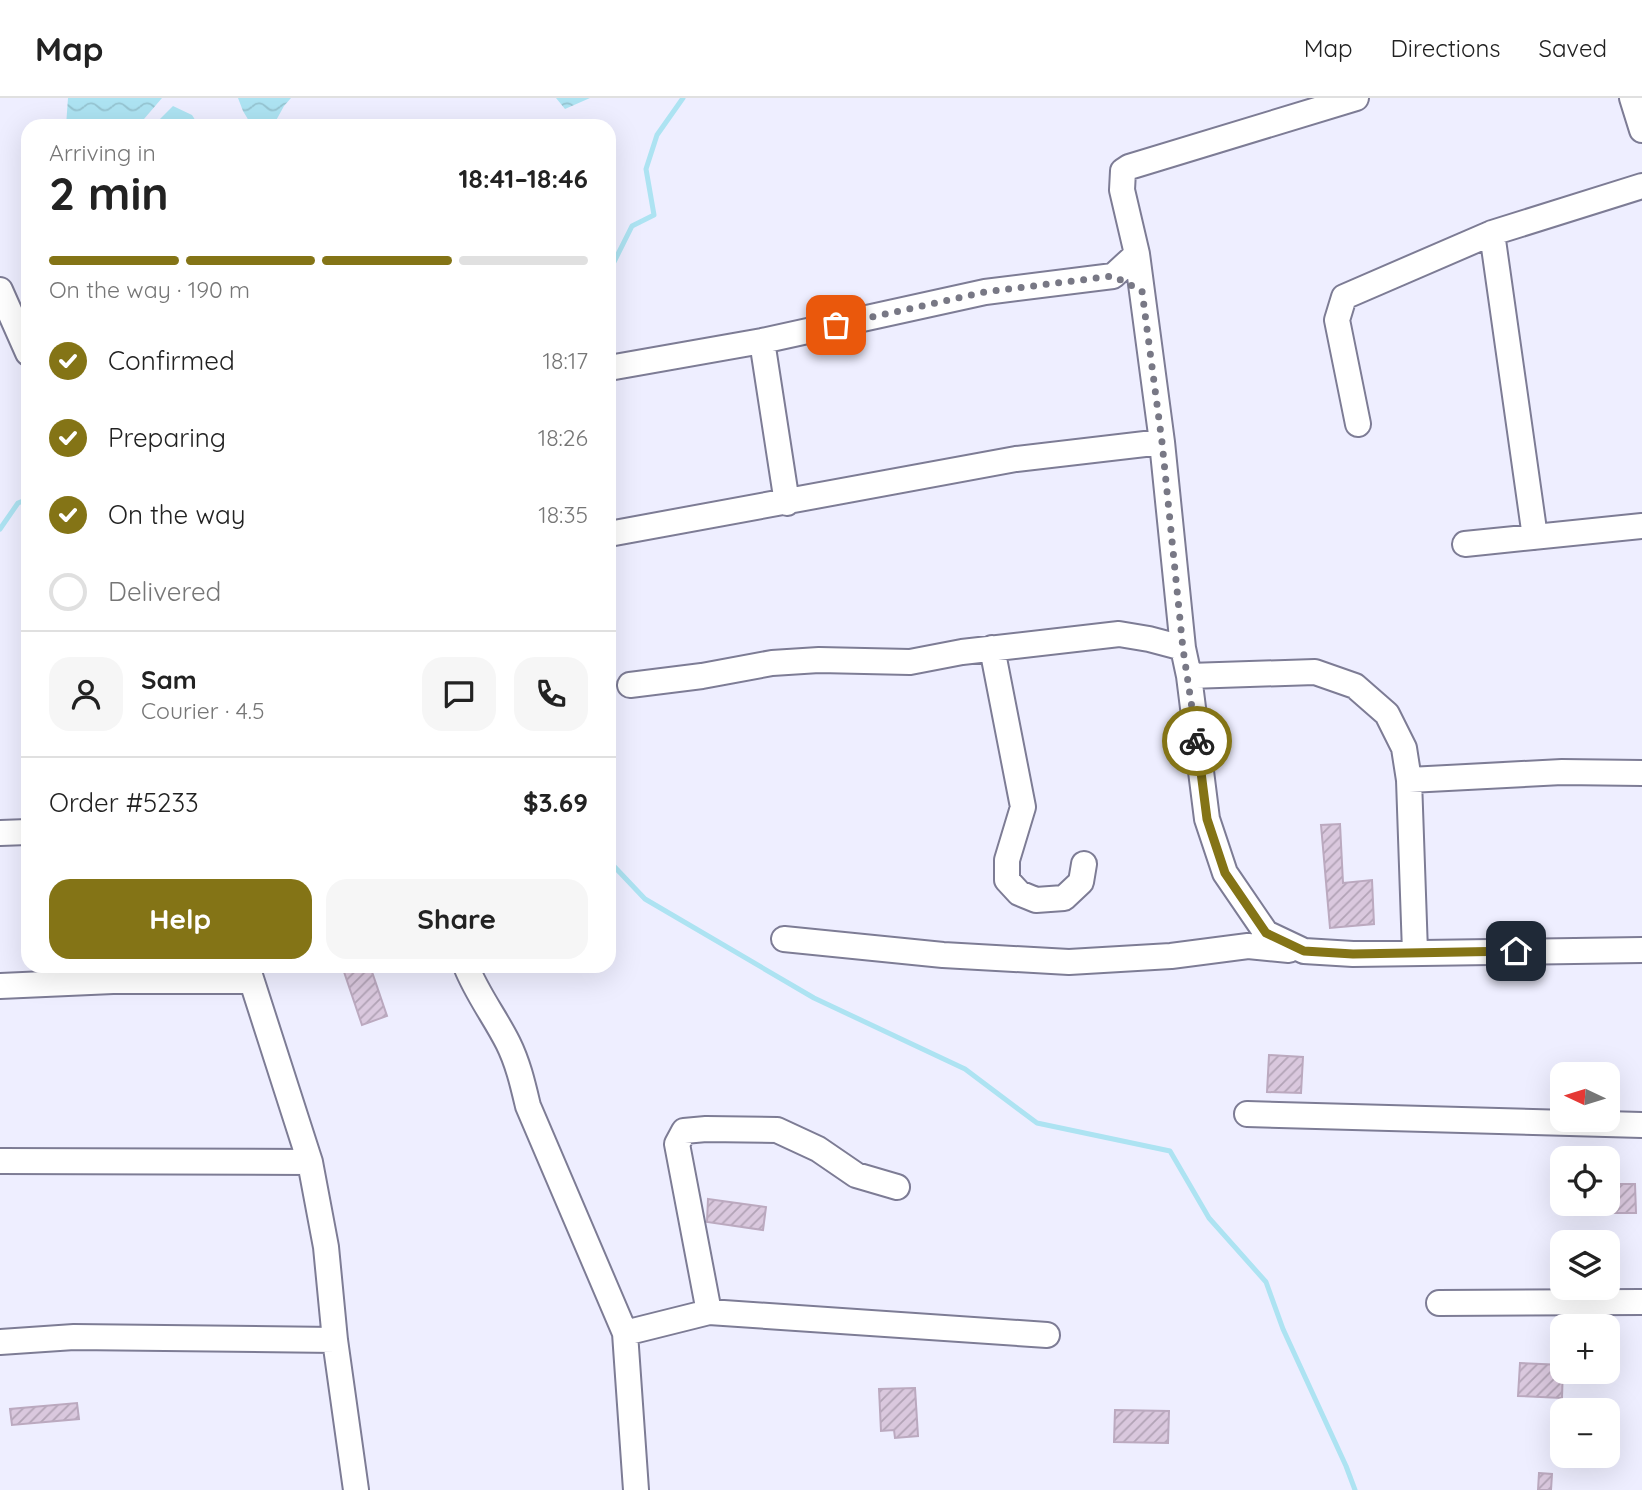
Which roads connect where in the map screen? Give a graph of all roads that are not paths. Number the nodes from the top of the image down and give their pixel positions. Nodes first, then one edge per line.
1 (1356, 98) edge
2 (1632, 98) edge
3 (1642, 130) edge
4 (1642, 186) edge
5 (1492, 233) junction
6 (1137, 254) junction
7 (1113, 276) junction
8 (0, 290) edge
9 (1142, 291) junction
10 (21, 337) edge
11 (762, 341) junction
12 (616, 367) edge
13 (1358, 424) dead end
14 (1162, 442) junction
15 (787, 503) junction
16 (1642, 526) edge
17 (616, 533) edge
18 (1535, 537) junction
19 (1465, 544) dead end
20 (992, 648) junction
21 (1183, 649) junction
22 (1189, 676) junction
23 (630, 685) dead end
24 (1642, 773) edge
25 (1409, 780) junction
26 (21, 832) edge
27 (0, 833) edge
28 (1084, 864) dead end
29 (784, 939) dead end
30 (1642, 950) edge
31 (1304, 951) junction
32 (1415, 952) junction
33 (469, 973) edge
34 (249, 974) edge
35 (55, 975) edge
36 (0, 986) edge
37 (1247, 1114) dead end
38 (1642, 1125) edge
39 (0, 1161) edge
40 (310, 1162) junction
41 (897, 1187) dead end
42 (1642, 1302) edge
43 (1439, 1303) dead end
44 (709, 1312) junction
45 (625, 1333) junction
46 (1047, 1335) dead end
47 (335, 1340) junction
48 (0, 1342) edge
49 (356, 1490) edge
50 (636, 1490) edge

1 - 6 street
2 - 3 street
4 - 5 street
5 - 13 street
5 - 18 street
6 - 7 street
6 - 9 street
7 - 9 street
7 - 11 street
8 - 10 street
9 - 14 street
11 - 12 street
11 - 15 street
14 - 15 street
14 - 21 street
15 - 17 street
16 - 18 street
18 - 19 street
20 - 21 street
20 - 23 street
20 - 28 street
21 - 22 street
22 - 25 street
22 - 31 street
24 - 25 street
25 - 32 street
26 - 27 street
29 - 31 street
30 - 32 street
31 - 32 street
33 - 45 street
34 - 35 street
34 - 40 street
35 - 36 street
37 - 38 street
39 - 40 street
40 - 47 street
41 - 44 street
42 - 43 street
44 - 45 street
44 - 46 street
45 - 50 street
47 - 48 street
47 - 49 street

